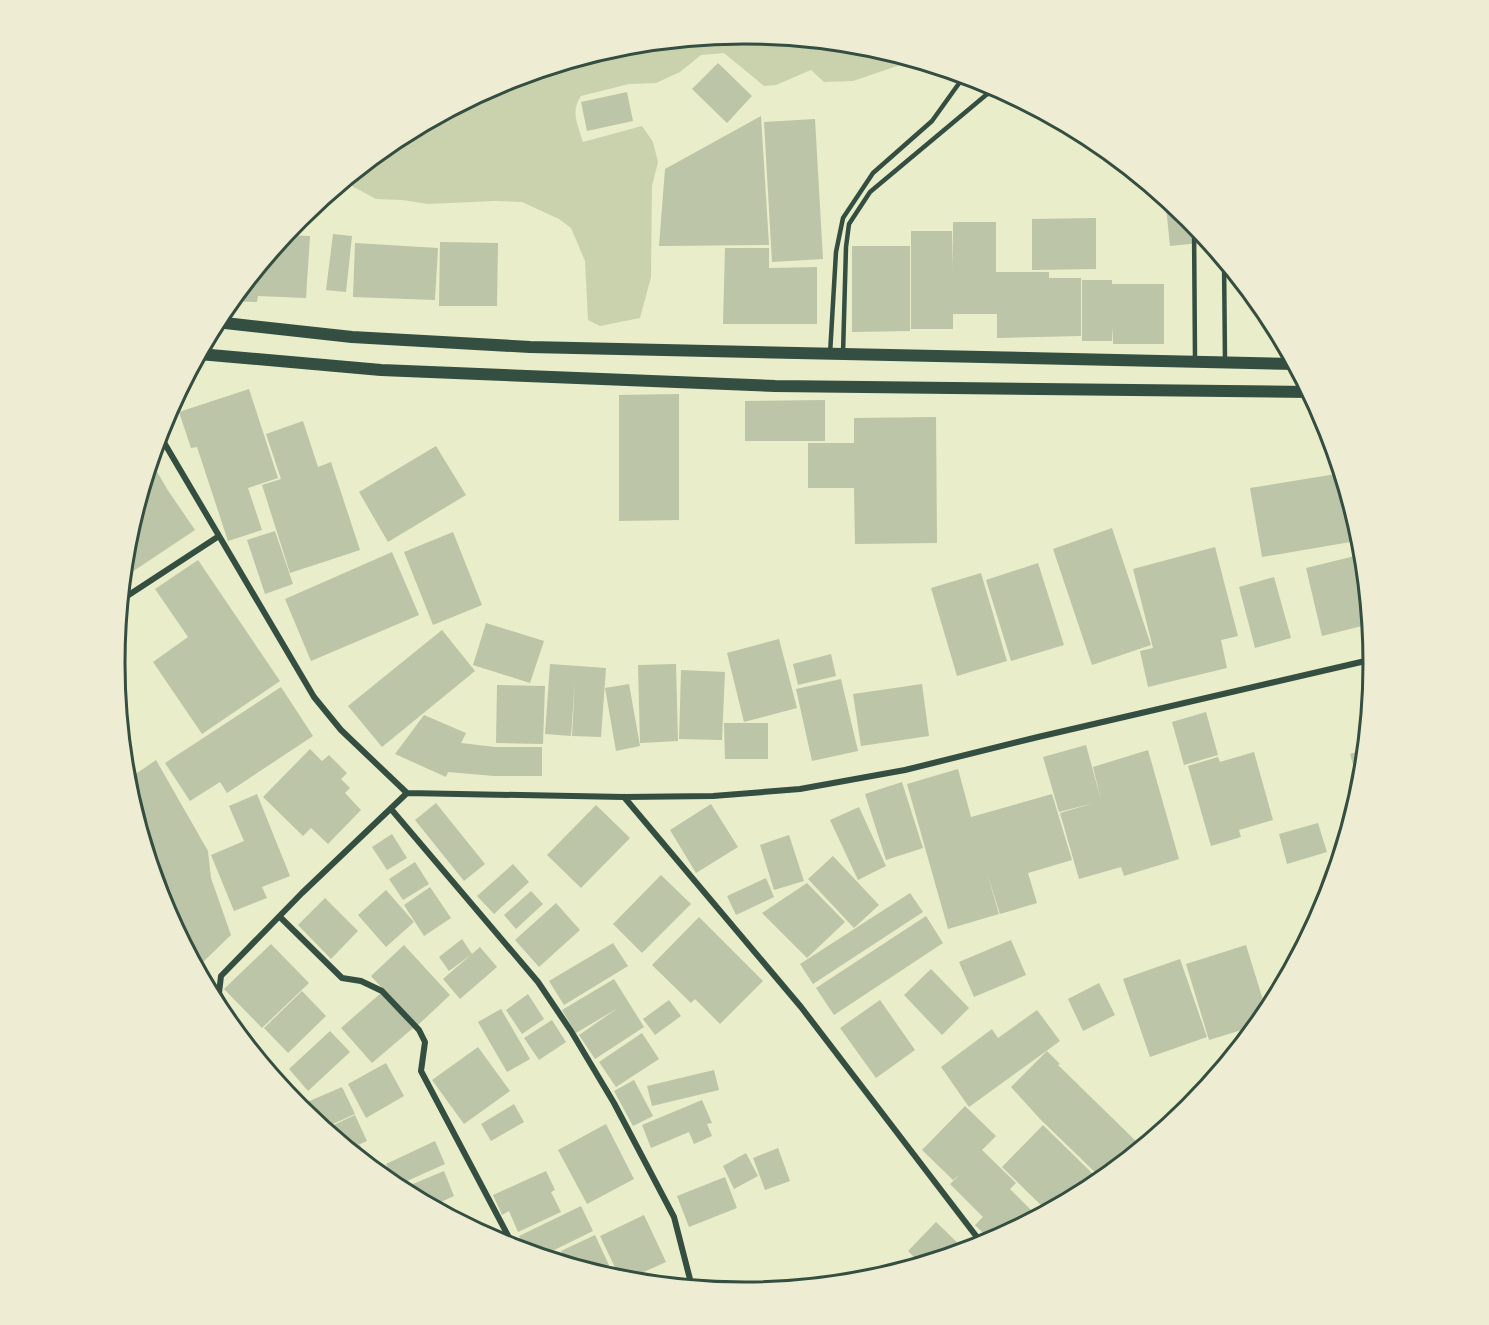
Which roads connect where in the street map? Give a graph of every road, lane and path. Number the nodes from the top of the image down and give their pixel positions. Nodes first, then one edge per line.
1 (960, 83) edge
2 (988, 94) edge
3 (1194, 238) edge
4 (1224, 271) edge
5 (227, 323) edge
6 (830, 354) junction
7 (843, 354) junction
8 (207, 355) edge
9 (1195, 362) junction
10 (1225, 362) junction
11 (1287, 364) edge
12 (1301, 392) edge
13 (165, 445) edge
14 (219, 536) junction
15 (130, 594) edge
16 (1364, 661) edge
17 (406, 794) junction
18 (624, 797) junction
19 (391, 809) junction
20 (280, 917) junction
21 (219, 990) edge
22 (507, 1234) edge
23 (976, 1236) edge
24 (690, 1279) edge

1 - 6 lane
2 - 7 lane
3 - 9 lane
4 - 10 lane
5 - 6 main road
6 - 7 main road
7 - 9 main road
8 - 12 main road
9 - 10 main road
10 - 11 main road
13 - 14 street
14 - 15 street
14 - 17 street
16 - 18 street
17 - 18 street
17 - 19 street
18 - 23 street
19 - 20 street
19 - 24 street
20 - 21 street
20 - 22 street

